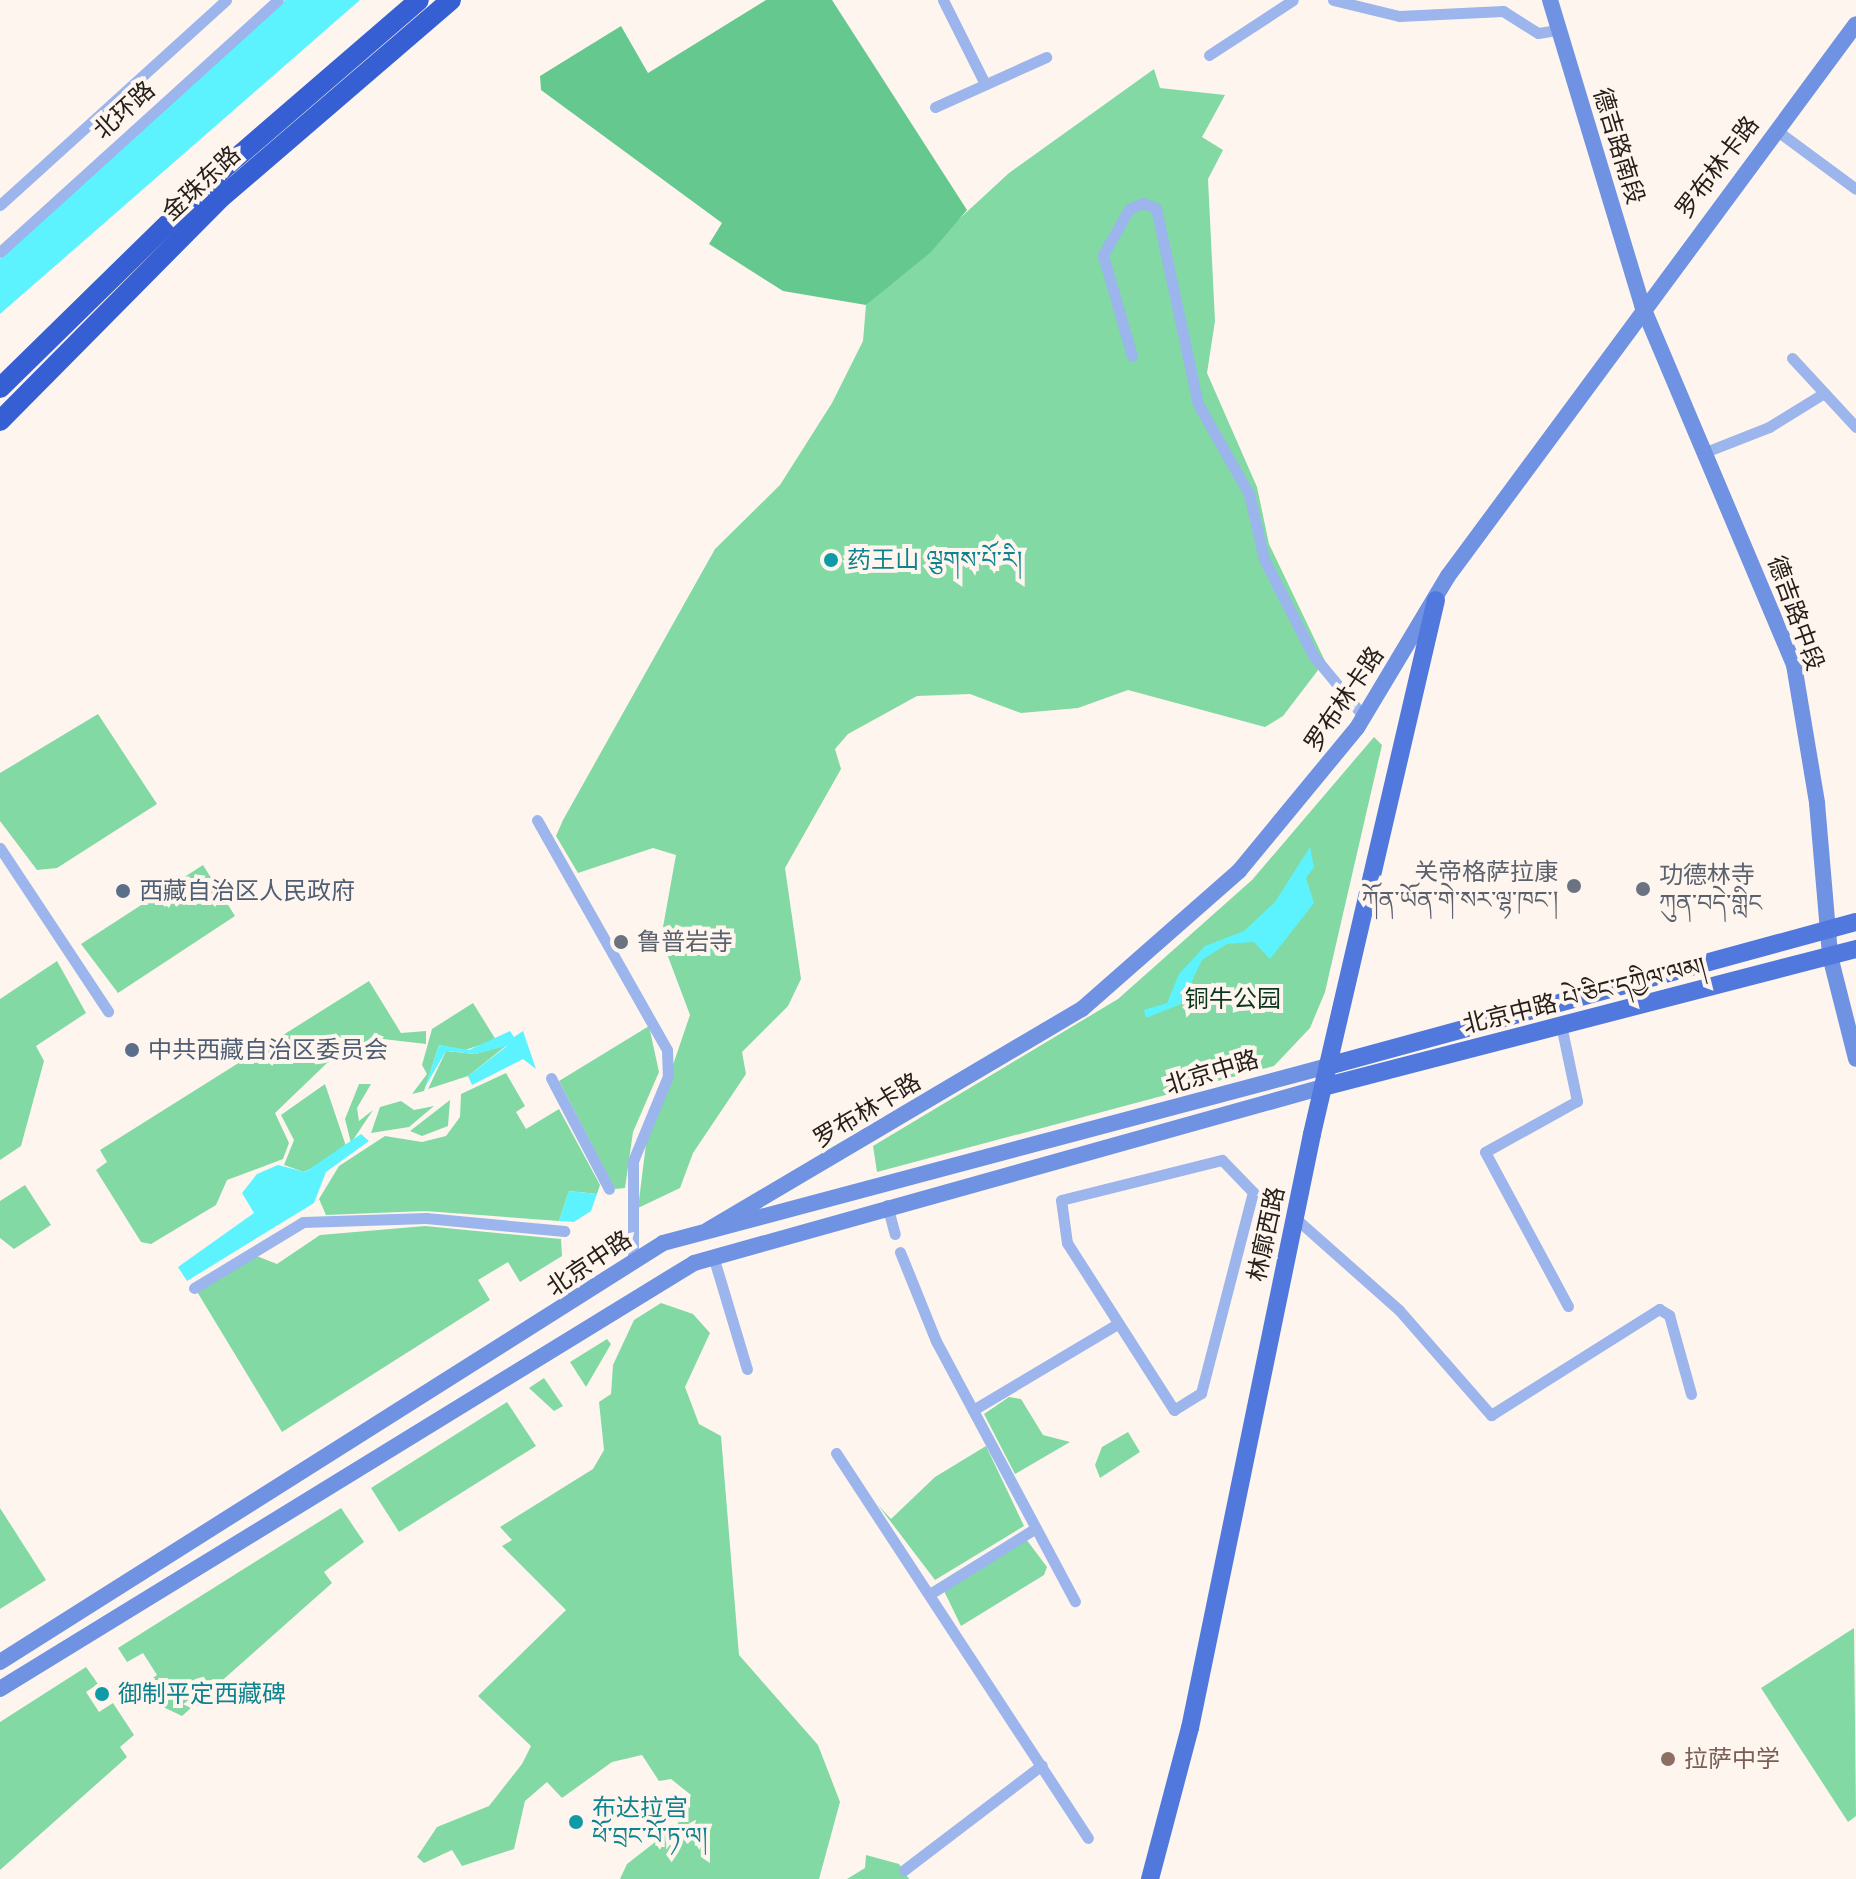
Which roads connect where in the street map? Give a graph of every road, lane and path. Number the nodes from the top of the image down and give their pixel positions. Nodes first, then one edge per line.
1 (226, 0) edge
2 (278, 0) edge
3 (419, 0) edge
4 (451, 0) edge
5 (943, 0) edge
6 (1293, 0) edge
7 (1333, 0) edge
8 (1550, 0) edge
9 (1856, 24) edge
10 (1558, 30) junction
11 (1209, 55) dead end
12 (1046, 57) dead end
13 (985, 84) junction
14 (935, 107) dead end
15 (1776, 130) junction
16 (1856, 189) edge
17 (0, 205) edge
18 (0, 252) edge
19 (1642, 305) junction
20 (1132, 356) dead end
21 (1792, 358) dead end
22 (0, 388) edge
23 (1824, 393) junction
24 (2, 414) edge
25 (1856, 427) edge
26 (1708, 451) junction
27 (1436, 600) junction
28 (1364, 717) junction
29 (537, 820) dead end
30 (0, 848) edge
31 (1856, 922) edge
32 (1828, 931) junction
33 (1856, 949) edge
34 (1830, 956) junction
35 (108, 1011) dead end
36 (1561, 1025) junction
37 (1856, 1059) edge
38 (1328, 1066) junction
39 (551, 1078) dead end
40 (1323, 1087) junction
41 (609, 1189) dead end
42 (887, 1205) junction
43 (1294, 1217) junction
44 (708, 1230) junction
45 (564, 1231) dead end
46 (895, 1234) dead end
47 (900, 1252) dead end
48 (713, 1256) junction
49 (633, 1260) junction
50 (194, 1288) dead end
51 (1568, 1306) dead end
52 (1117, 1324) junction
53 (747, 1369) dead end
54 (1691, 1394) dead end
55 (973, 1410) junction
56 (836, 1453) dead end
57 (1036, 1528) junction
58 (933, 1592) junction
59 (1075, 1601) dead end
60 (0, 1662) edge
61 (0, 1689) edge
62 (1042, 1765) junction
63 (1088, 1838) dead end
64 (904, 1870) dead end
65 (1150, 1879) edge

1 - 17 street
2 - 18 street, 北环路
3 - 22 highway, 金珠东路
4 - 24 highway, 金珠东路
5 - 13 street
6 - 11 street
7 - 10 street
8 - 10 main road, 德吉路南段
9 - 15 main road, 罗布林卡路
10 - 19 main road, 德吉路南段
12 - 13 street
13 - 14 street
15 - 16 street
15 - 19 main road, 罗布林卡路
19 - 26 main road, 德吉路中段
19 - 27 main road, 罗布林卡路
20 - 28 street
21 - 23 street
23 - 25 street
23 - 26 street
26 - 32 main road, 德吉路中段
27 - 28 main road, 罗布林卡路
27 - 38 main road, 林廓西路
28 - 44 main road, 罗布林卡路
29 - 49 street
30 - 35 street
31 - 32 main road, 北京中路 པེ་ཅིང་དཀྱིལ་ལམ།
32 - 34 main road, 德吉路中段
32 - 38 main road, 北京中路 པེ་ཅིང་དཀྱིལ་ལམ།
33 - 34 main road, 北京中路 པེ་ཅིང་དཀྱིལ་ལམ།
34 - 36 main road, 北京中路 པེ་ཅིང་དཀྱིལ་ལམ།
34 - 37 main road, 德吉路中段
36 - 40 main road, 北京中路 པེ་ཅིང་དཀྱིལ་ལམ།
36 - 51 street
38 - 40 main road, 林廓西路
38 - 44 main road, 北京中路
39 - 41 street
40 - 42 main road, 北京中路
40 - 43 main road, 林廓西路
42 - 46 street
42 - 48 main road, 北京中路
43 - 54 street
43 - 65 main road, 林廓西路
44 - 49 main road, 北京中路
45 - 50 street
47 - 55 street
48 - 53 street
48 - 61 main road, 北京中路
49 - 60 main road, 北京中路
52 - 52 street
52 - 55 street
55 - 57 street
56 - 58 street
57 - 58 street
57 - 59 street
58 - 62 street
62 - 63 street
62 - 64 street

